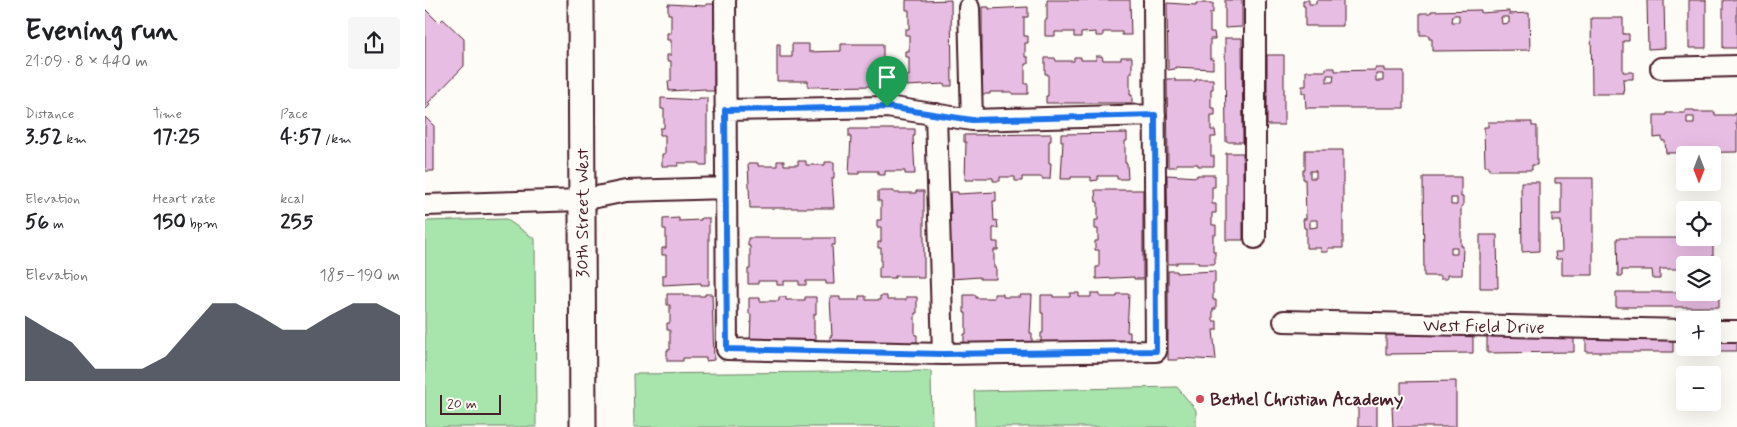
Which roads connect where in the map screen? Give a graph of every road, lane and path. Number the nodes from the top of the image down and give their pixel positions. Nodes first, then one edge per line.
1 (581, 0) edge
2 (725, 0) edge
3 (1154, 0) edge
4 (1255, 0) edge
5 (969, 8) dead end
6 (1737, 66) edge
7 (1661, 68) dead end
8 (725, 110) junction
9 (936, 114) junction
10 (1155, 115) junction
11 (972, 120) junction
12 (726, 188) junction
13 (582, 200) junction
14 (425, 205) edge
15 (1255, 238) dead end
16 (1284, 321) dead end
17 (1676, 330) edge
18 (1721, 331) edge
19 (1737, 331) edge
20 (943, 354) junction
21 (583, 427) edge

1 - 13 main road, 30th Street West
2 - 8 street
3 - 10 street
4 - 15 street
5 - 11 street
6 - 7 street
8 - 9 street
8 - 12 street
9 - 11 street
9 - 20 street
10 - 11 street
10 - 20 street
12 - 13 street
12 - 20 street
13 - 14 street
13 - 21 main road, 30th Street West
16 - 17 street, West Field Drive
18 - 19 street

